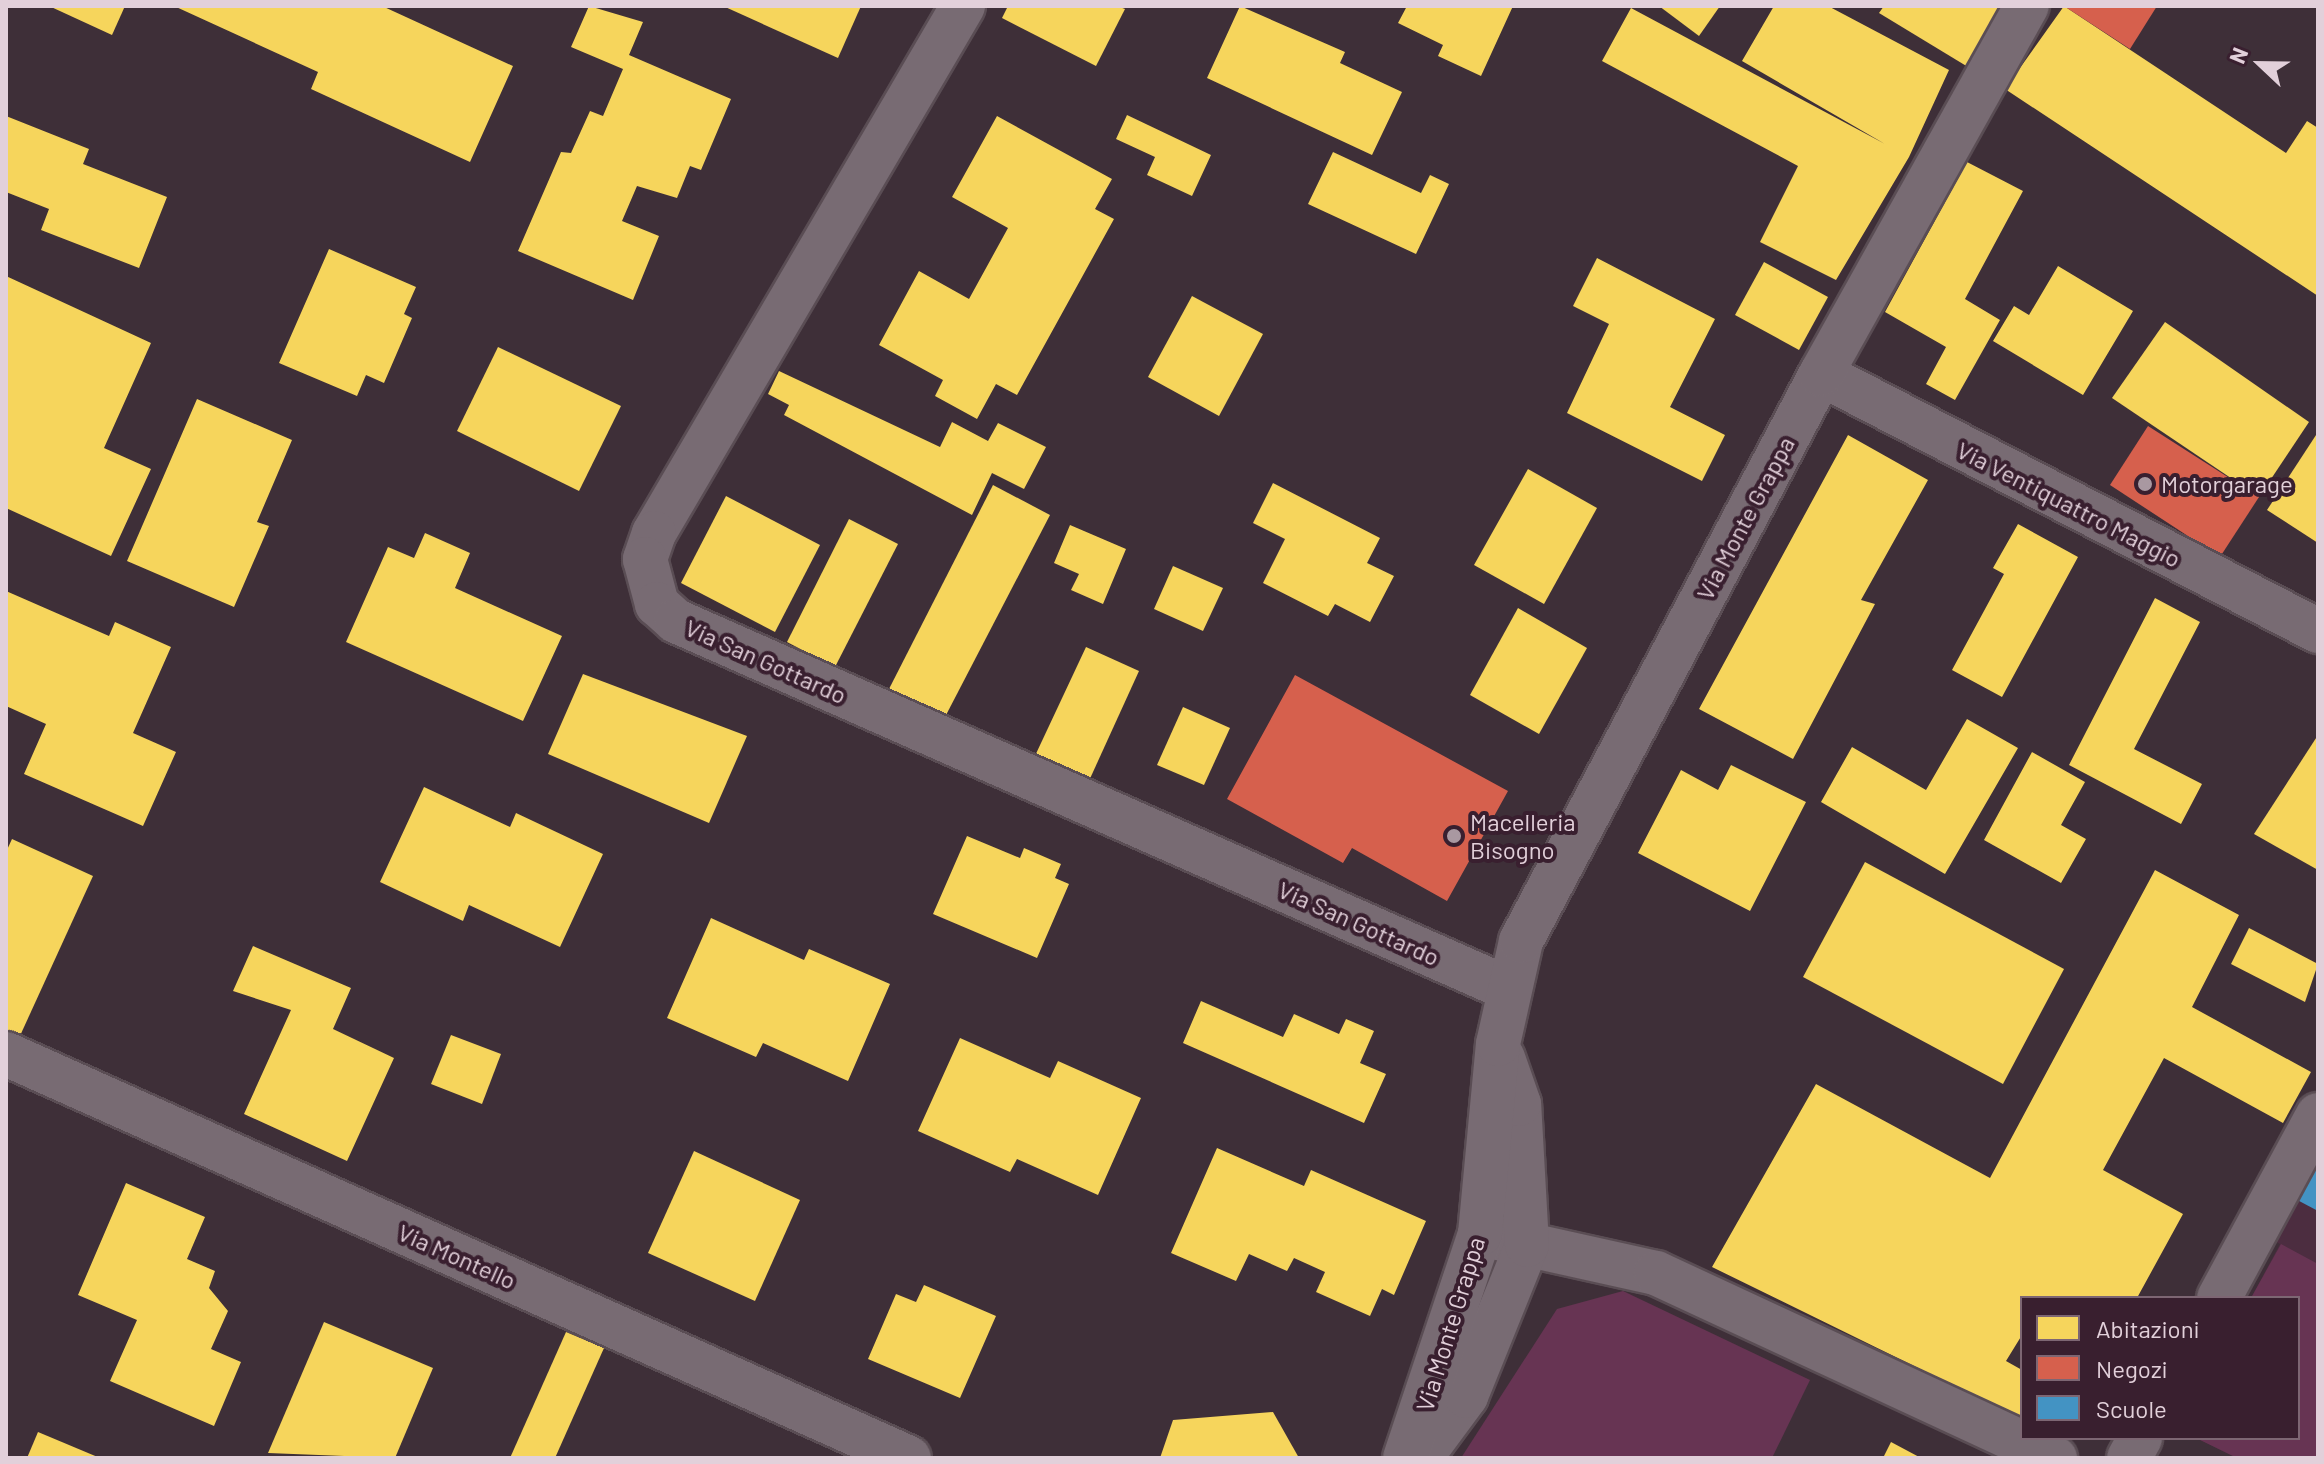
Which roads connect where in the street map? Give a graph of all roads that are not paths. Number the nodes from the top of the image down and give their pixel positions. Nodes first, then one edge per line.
1 (963, 6) edge
2 (2027, 6) edge
3 (1821, 374) junction
4 (2318, 631) edge
5 (1507, 988) junction
6 (1498, 1044) junction
7 (6, 1054) edge
8 (2318, 1115) edge
9 (1480, 1234) junction
10 (1527, 1245) junction
11 (2220, 1296) edge
12 (2139, 1440) edge
13 (909, 1458) edge
14 (1405, 1458) edge
15 (1421, 1458) edge
16 (2055, 1458) edge
17 (2129, 1458) edge

1 - 5 street, Via San Gottardo
2 - 3 street, Via Monte Grappa
3 - 4 street, Via Ventiquattro Maggio
3 - 5 street, Via Monte Grappa
5 - 6 street, Via Monte Grappa
6 - 9 street, Via Monte Grappa
6 - 10 street, Via Monte Grappa
7 - 13 street, Via Montello
8 - 11 street
9 - 10 street
9 - 14 street, Via Monte Grappa
10 - 15 street, Via Monte Grappa
10 - 16 street
12 - 17 street

